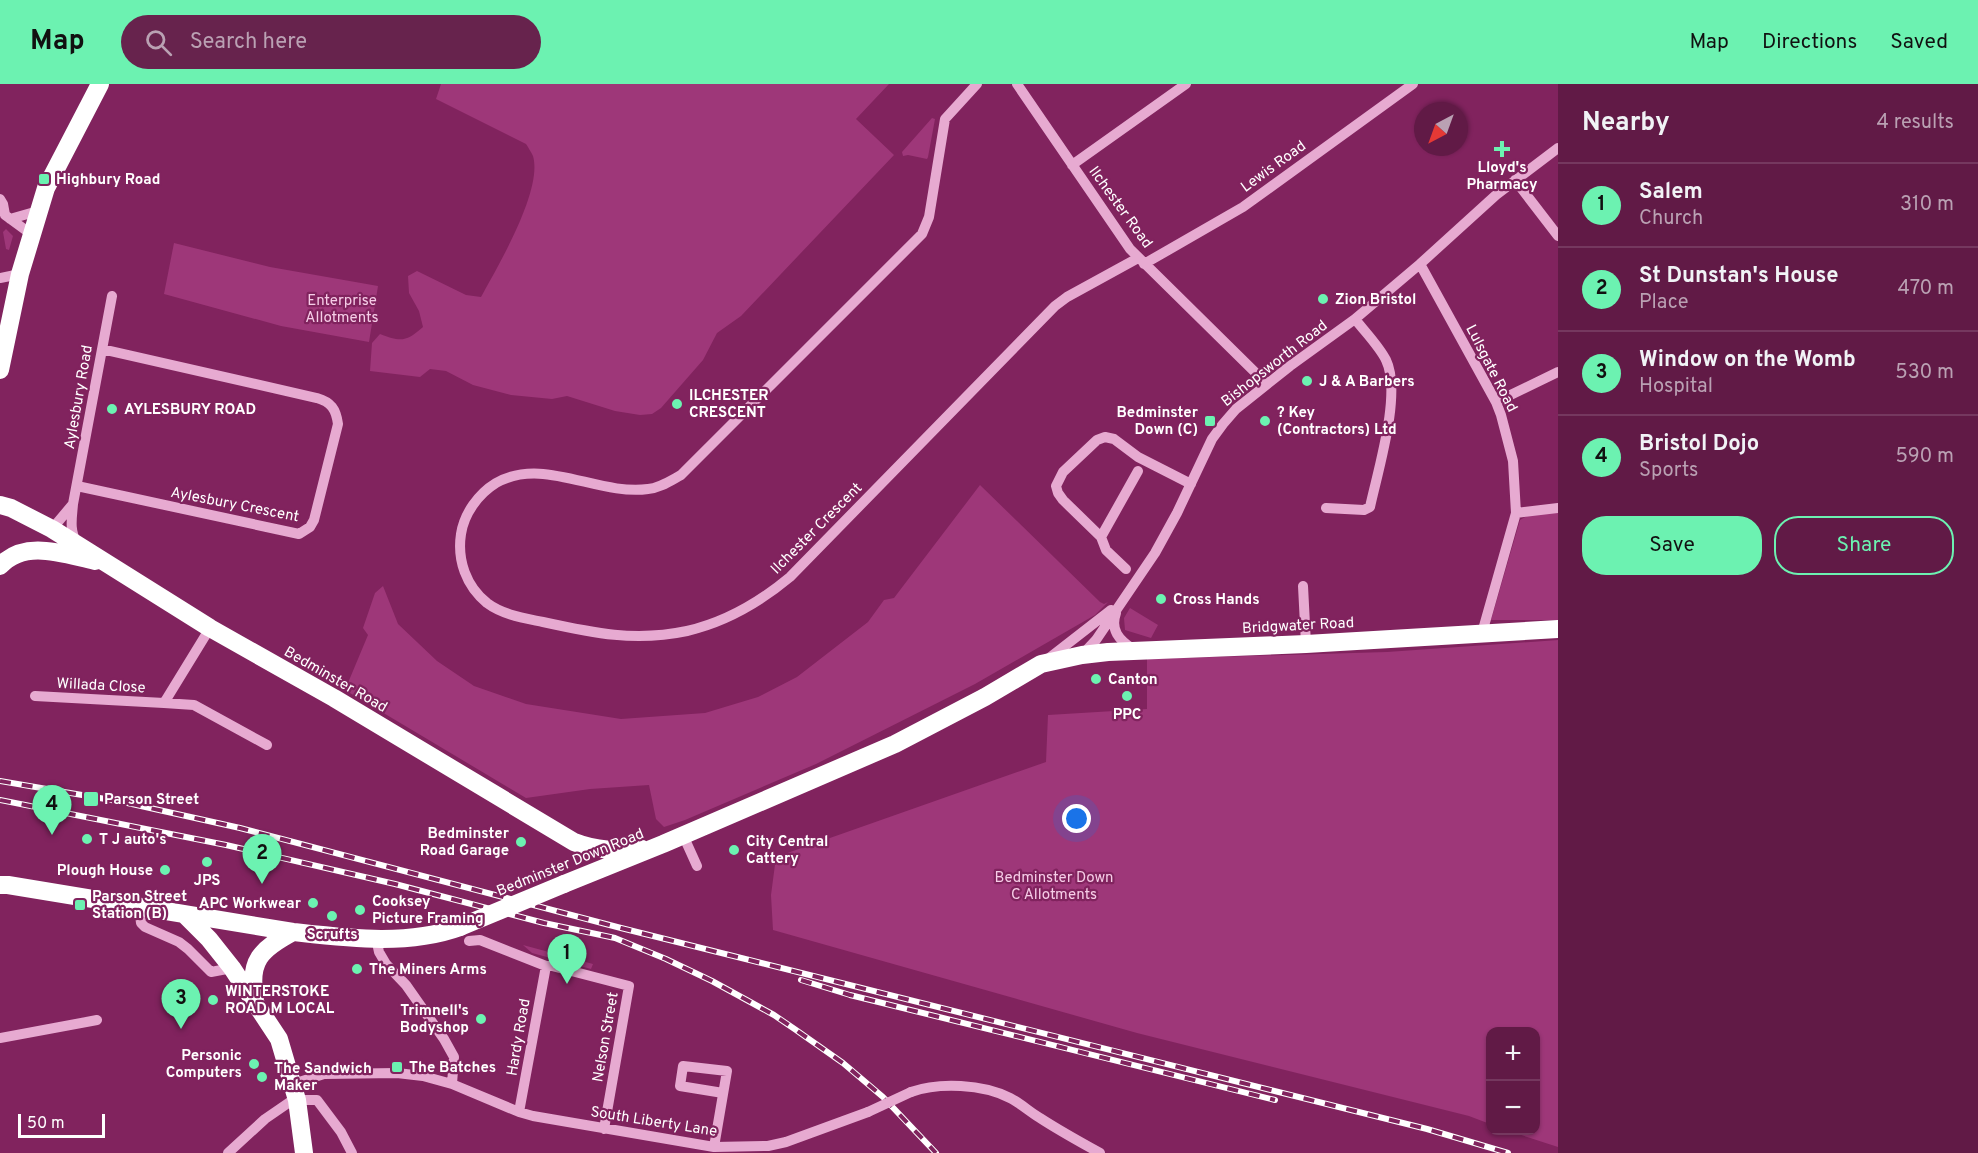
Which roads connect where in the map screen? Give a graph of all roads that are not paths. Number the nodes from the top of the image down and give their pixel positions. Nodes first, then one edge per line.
1 (99, 84) edge
2 (977, 84) edge
3 (1017, 84) edge
4 (1186, 84) edge
5 (1413, 84) edge
6 (1558, 148) edge
7 (1072, 165) junction
8 (1515, 180) junction
9 (0, 200) edge
10 (38, 211) junction
11 (10, 219) junction
12 (31, 234) junction
13 (1558, 236) edge
14 (1141, 261) junction
15 (1420, 264) junction
16 (20, 274) junction
17 (0, 278) edge
18 (112, 296) dead end
19 (1355, 319) junction
20 (102, 349) junction
21 (0, 370) edge
22 (1558, 372) edge
23 (1267, 384) junction
24 (1496, 402) junction
25 (1138, 471) dead end
26 (1191, 484) junction
27 (77, 486) junction
28 (73, 504) junction
29 (0, 505) edge
30 (1326, 508) dead end
31 (1558, 508) edge
32 (1516, 513) junction
33 (52, 529) junction
34 (1101, 537) junction
35 (78, 545) junction
36 (31, 550) junction
37 (108, 564) junction
38 (0, 566) edge
39 (1126, 569) dead end
40 (1304, 586) dead end
41 (1120, 602) junction
42 (210, 628) junction
43 (1558, 629) edge
44 (1482, 633) junction
45 (1306, 644) junction
46 (1134, 651) junction
47 (1083, 655) junction
48 (1041, 664) junction
49 (35, 696) dead end
50 (164, 703) junction
51 (267, 746) dead end
52 (683, 835) junction
53 (574, 842) junction
54 (663, 844) junction
55 (697, 866) dead end
56 (3, 883) edge
57 (564, 884) junction
58 (139, 907) junction
59 (186, 916) junction
60 (292, 932) junction
61 (465, 934) junction
62 (376, 938) junction
63 (546, 966) junction
64 (232, 968) junction
65 (255, 1002) junction
66 (97, 1020) dead end
67 (0, 1038) edge
68 (453, 1084) junction
69 (723, 1093) dead end
70 (296, 1094) junction
71 (519, 1112) junction
72 (604, 1129) junction
73 (714, 1147) junction
74 (228, 1153) edge
75 (304, 1153) edge
76 (352, 1153) edge
77 (1100, 1153) edge

1 - 10 highway
2 - 14 street, Ilchester Crescent
3 - 7 street, Ilchester Road
4 - 7 street
5 - 14 street, Lewis Road
6 - 8 street, Bishopsworth Road
7 - 14 street, Ilchester Road
8 - 13 street
8 - 15 street, Bishopsworth Road
9 - 11 street
10 - 11 street
10 - 12 highway
11 - 12 street
12 - 16 highway
14 - 23 street, Ilchester Road
15 - 19 street, Bishopsworth Road
15 - 24 street, Lulsgate Road
16 - 17 street
16 - 21 highway
18 - 20 street, Aylesbury Road
19 - 23 street, Bishopsworth Road
19 - 30 street
20 - 27 street, Aylesbury Road
20 - 27 street, Aylesbury Crescent
22 - 24 street
23 - 26 street, Bishopsworth Road
24 - 32 street, Lulsgate Road
25 - 34 street
26 - 34 street
26 - 41 street, Bishopsworth Road
27 - 28 street, Aylesbury Road
28 - 33 street, Aylesbury Road
28 - 35 street, Aylesbury Road
29 - 33 highway, Bedminster Road
31 - 32 street
32 - 44 street, Lulsgate Road
33 - 35 highway, Bedminster Road
33 - 36 highway
34 - 39 street
35 - 37 highway, Bedminster Road
36 - 37 highway
36 - 38 highway
37 - 42 highway, Bedminster Road
40 - 45 street
41 - 46 street, Bishopsworth Road
41 - 47 street, Bishopsworth Road
41 - 48 street, Bishopsworth Road
42 - 50 street, Willada Close
42 - 53 highway, Bedminster Road
43 - 44 highway, Bridgwater Road
44 - 45 highway, Bridgwater Road
45 - 46 highway, Bridgwater Road
46 - 47 highway, Bridgwater Road
47 - 48 highway, Bridgwater Road
48 - 52 highway, Bedminster Down Road
49 - 50 street, Willada Close
50 - 51 street, Willada Close
52 - 54 highway, Bedminster Down Road
52 - 55 street
53 - 54 highway, Bedminster Road
53 - 57 highway
54 - 57 highway, Bedminster Down Road
56 - 58 highway, Bedminster Down Road
57 - 61 highway, Bedminster Down Road, bridge
58 - 59 highway, Bedminster Down Road
58 - 64 street
59 - 60 highway, Bedminster Down Road
59 - 64 highway
60 - 62 highway, Bedminster Down Road
60 - 65 highway
61 - 62 highway, Bedminster Down Road
61 - 63 street
62 - 68 street
63 - 71 street, Hardy Road
63 - 72 street, Nelson Street
64 - 65 highway
65 - 70 highway
66 - 67 street
68 - 70 street, South Liberty Lane
68 - 71 street, South Liberty Lane
69 - 73 street
70 - 74 street, South Liberty Lane
70 - 75 highway
70 - 76 street
71 - 72 street, South Liberty Lane
72 - 73 street, South Liberty Lane
73 - 77 street, South Liberty Lane, bridge

